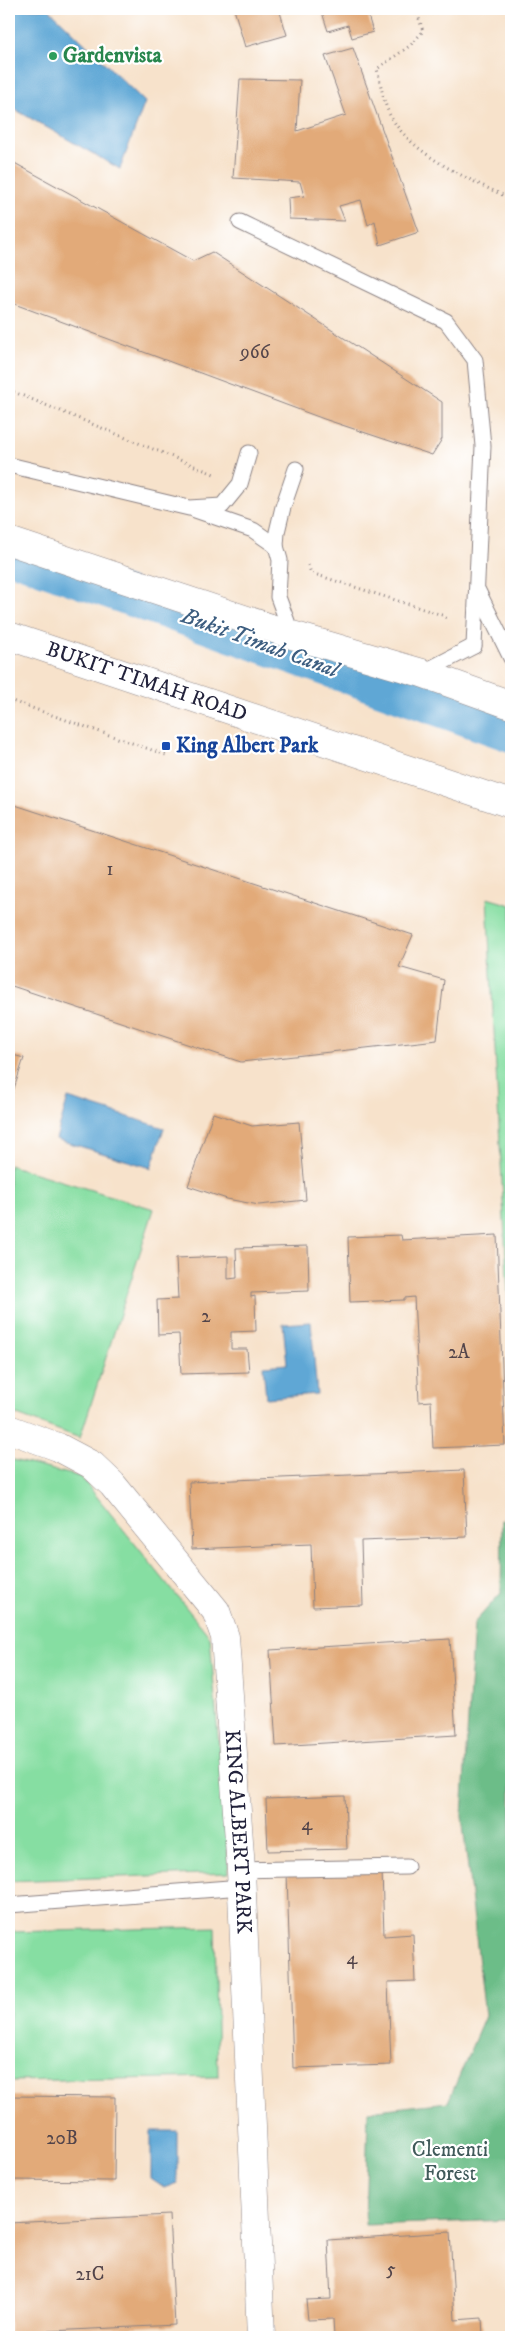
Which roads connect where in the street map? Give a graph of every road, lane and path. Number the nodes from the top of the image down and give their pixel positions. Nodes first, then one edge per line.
1 (416, 9) edge
2 (511, 199) edge
3 (240, 222) dead end
4 (248, 453) dead end
5 (9, 465) edge
6 (296, 469) dead end
7 (189, 508) junction
8 (9, 541) edge
9 (276, 546) junction
10 (292, 635) junction
11 (9, 636) edge
12 (474, 646) junction
13 (511, 658) edge
14 (422, 673) junction
15 (9, 700) edge
16 (511, 705) edge
17 (169, 756) dead end
18 (511, 804) edge
19 (9, 1429) edge
20 (407, 1867) dead end
21 (242, 1878) junction
22 (9, 1904) edge
23 (261, 2337) edge

1 - 2 path
3 - 12 lane
4 - 7 lane
5 - 7 lane
6 - 9 lane
7 - 9 lane
8 - 10 main road
9 - 10 lane
10 - 14 main road
11 - 18 main road, BUKIT TIMAH ROAD
12 - 13 lane
12 - 14 lane
14 - 16 main road
15 - 17 path
19 - 21 main road, KING ALBERT PARK
20 - 21 lane
21 - 22 lane
21 - 23 main road, KING ALBERT PARK

